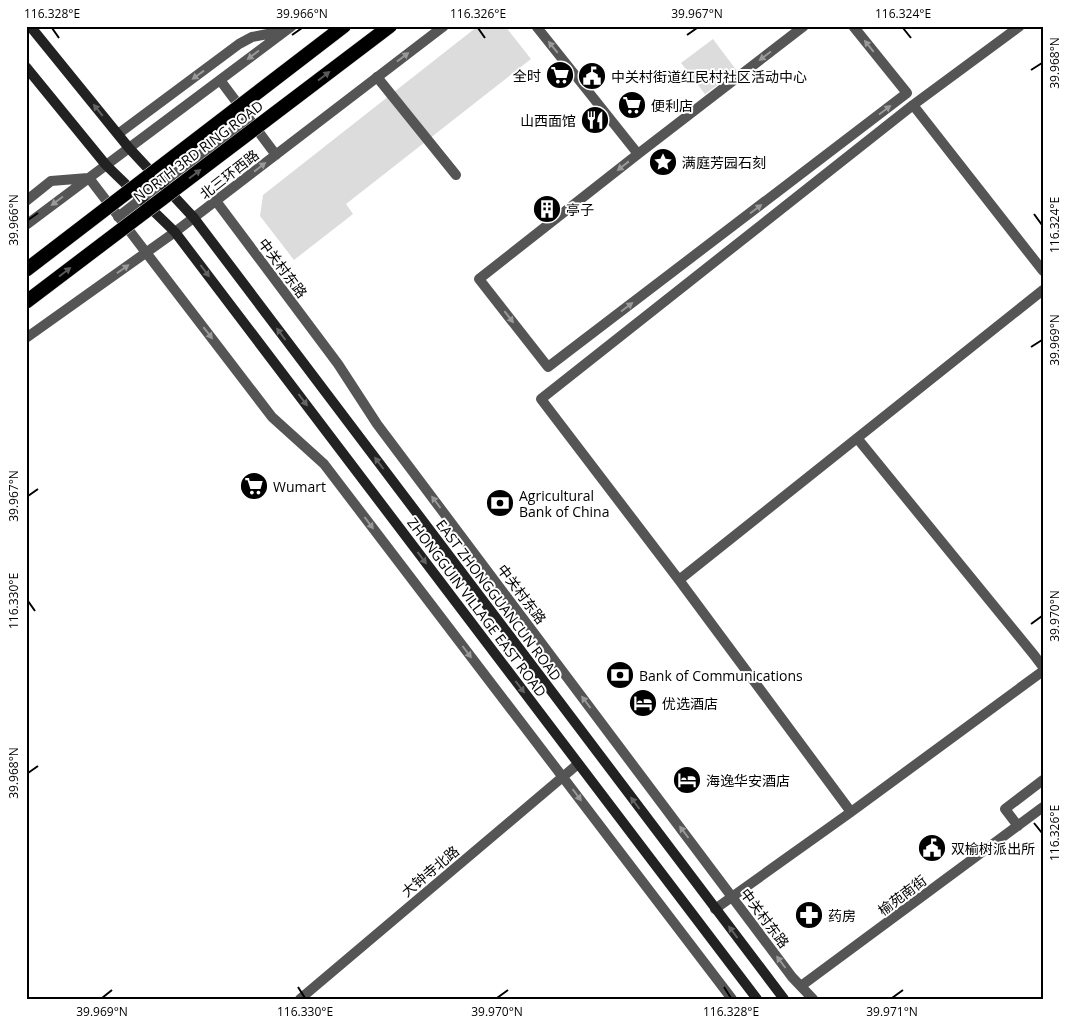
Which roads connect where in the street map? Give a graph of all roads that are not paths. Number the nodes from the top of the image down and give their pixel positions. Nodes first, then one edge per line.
1 (30, 26) edge
2 (344, 26) edge
3 (390, 26) edge
4 (444, 26) edge
5 (536, 26) edge
6 (804, 26) edge
7 (853, 26) edge
8 (1020, 26) edge
9 (289, 28) edge
10 (26, 67) edge
11 (377, 77) junction
12 (220, 80) junction
13 (913, 105) junction
14 (249, 118) junction
15 (118, 134) junction
16 (129, 148) junction
17 (638, 154) junction
18 (276, 155) junction
19 (106, 165) junction
20 (456, 176) dead end
21 (89, 178) junction
22 (162, 183) junction
23 (26, 200) edge
24 (141, 200) junction
25 (216, 201) junction
26 (118, 217) junction
27 (194, 218) junction
28 (26, 225) edge
29 (175, 232) junction
30 (146, 253) junction
31 (26, 270) edge
32 (1043, 271) edge
33 (1043, 290) edge
34 (26, 302) edge
35 (26, 338) edge
36 (857, 438) junction
37 (679, 580) junction
38 (1043, 669) edge
39 (578, 764) junction
40 (562, 777) junction
41 (1043, 780) edge
42 (1043, 807) edge
43 (851, 812) junction
44 (1018, 826) junction
45 (732, 896) junction
46 (715, 909) junction
47 (801, 986) junction
48 (300, 999) edge
49 (732, 999) edge
50 (757, 999) edge
51 (784, 999) edge
52 (813, 999) edge

15 -> 1 main road, EAST ZHONGGUANCUN ROAD
2 - 31 highway, NORTH 3RD RING ROAD, bridge
34 -> 3 highway, NORTH 3RD RING ROAD, bridge
11 -> 4 street, 北三环西路
17 -> 5 street
6 -> 17 street
17 -> 7 street
8 - 13 street
9 -> 12 street
9 -> 15 street
10 - 19 main road, ZHONGGUIN VILLAGE EAST ROAD
11 - 18 street, 北三环西路
11 - 20 street
12 - 14 street
12 - 16 street
13 - 32 street
13 - 37 street
14 - 18 street
14 - 22 street
15 - 16 main road, EAST ZHONGGUANCUN ROAD
16 - 19 street
16 - 22 main road, EAST ZHONGGUANCUN ROAD
25 -> 18 street, 北三环西路
19 - 21 street
19 - 24 main road, ZHONGGUIN VILLAGE EAST ROAD
21 - 23 street
21 - 26 street
21 -> 28 street
22 - 24 street
22 - 27 main road, EAST ZHONGGUANCUN ROAD
24 - 26 street
24 - 29 main road, ZHONGGUIN VILLAGE EAST ROAD
25 - 27 street, 北三环西路
45 -> 25 street, 中关村东路
26 - 30 street
27 - 29 street, 北三环西路
46 -> 27 main road, EAST ZHONGGUANCUN ROAD
29 - 30 street, 北三环西路
29 -> 39 main road, ZHONGGUIN VILLAGE EAST ROAD
35 -> 30 street, 北三环西路
30 -> 40 street
33 - 36 street
36 - 37 street
36 - 38 street
37 - 43 street
38 - 43 street
39 - 40 street, 大钟寺北路
39 - 50 main road, ZHONGGUIN VILLAGE EAST ROAD
40 - 48 street, 大钟寺北路
40 -> 49 street
41 - 44 street
42 - 44 street, 榆苑南街
43 - 45 street
44 - 47 street, 榆苑南街
45 - 46 street
47 -> 45 street, 中关村东路
51 -> 46 main road, EAST ZHONGGUANCUN ROAD
47 - 52 street, 中关村东路

